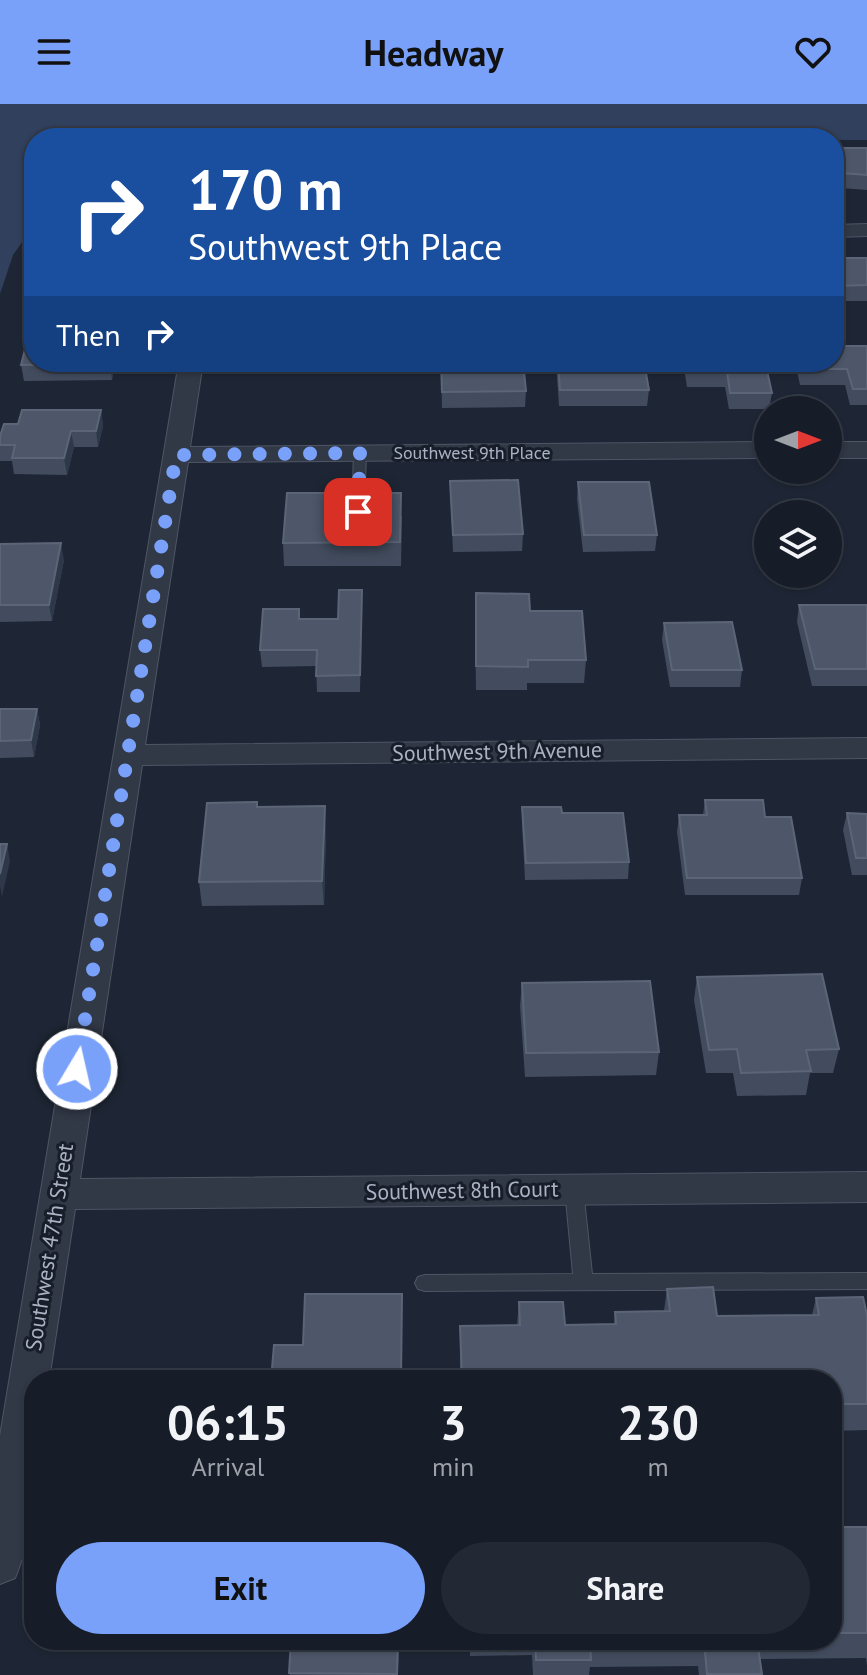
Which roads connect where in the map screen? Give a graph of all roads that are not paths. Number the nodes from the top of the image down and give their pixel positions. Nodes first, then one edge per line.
1 (867, 230) edge
2 (844, 231) edge
3 (189, 372) edge
4 (754, 450) edge
5 (842, 450) edge
6 (867, 450) edge
7 (360, 453) junction
8 (176, 455) junction
9 (358, 512) edge
10 (867, 748) edge
11 (127, 755) junction
12 (867, 1187) edge
13 (574, 1189) junction
14 (57, 1194) junction
15 (867, 1281) edge
16 (583, 1282) junction
17 (425, 1283) dead end
18 (30, 1370) edge
19 (24, 1408) edge
20 (0, 1564) edge

1 - 2 street
3 - 8 street, Southwest 47th Street
4 - 7 street, Southwest 9th Place
5 - 6 street
7 - 8 street, Southwest 9th Place
7 - 9 lane
8 - 11 street, Southwest 47th Street
10 - 11 street, Southwest 9th Avenue
11 - 14 street, Southwest 47th Street
12 - 13 street, Southwest 8th Court
13 - 14 street, Southwest 8th Court
13 - 16 lane
14 - 18 street, Southwest 47th Street
15 - 16 lane
16 - 17 lane
19 - 20 street, Southwest 47th Street

